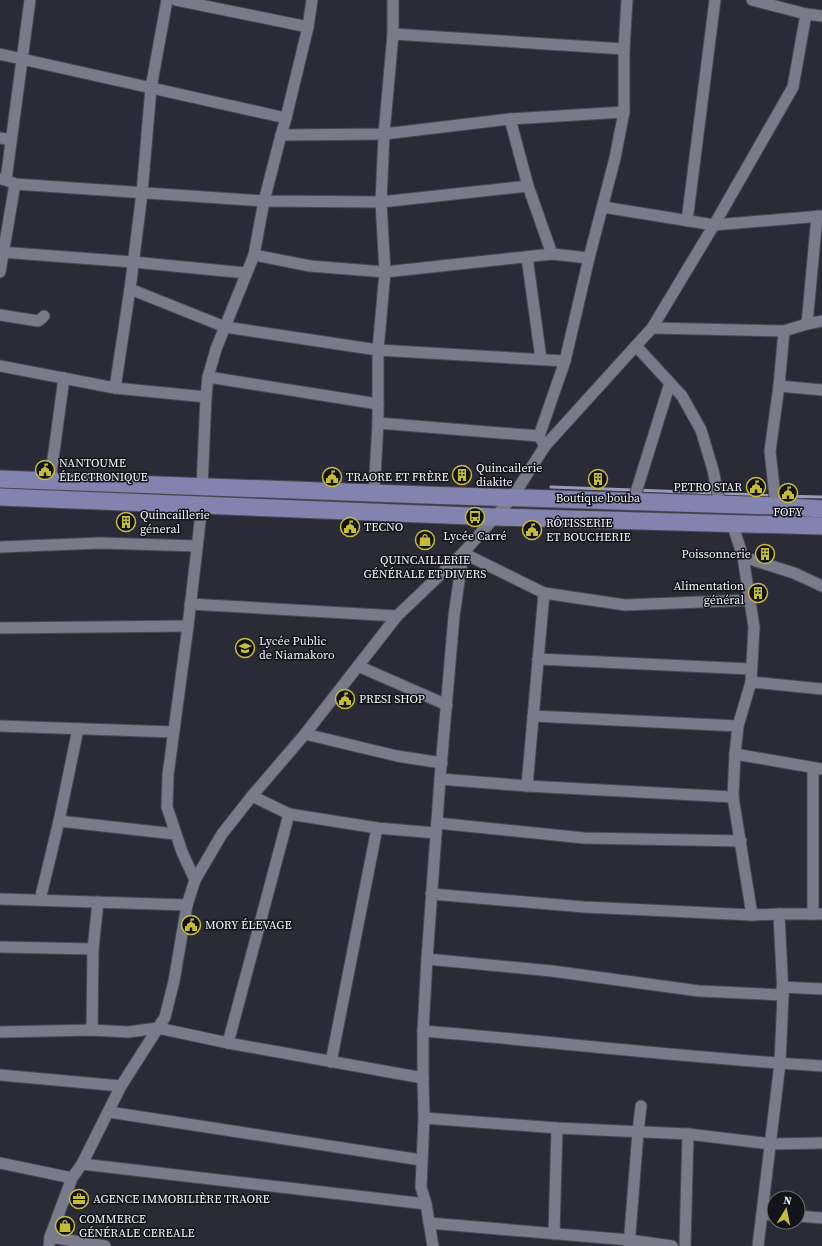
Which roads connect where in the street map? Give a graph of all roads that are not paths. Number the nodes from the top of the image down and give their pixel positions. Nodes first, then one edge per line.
1 (30, 0) edge
2 (167, 0) edge
3 (176, 0) edge
4 (312, 0) edge
5 (393, 0) edge
6 (627, 0) edge
7 (715, 0) edge
8 (752, 0) edge
9 (806, 14) junction
10 (822, 16) edge
11 (308, 27) junction
12 (393, 34) junction
13 (624, 49) junction
14 (0, 54) edge
15 (23, 58) junction
16 (151, 88) junction
17 (624, 112) junction
18 (286, 118) junction
19 (510, 119) junction
20 (280, 134) junction
21 (384, 134) junction
22 (6, 139) edge
23 (7, 181) edge
24 (528, 186) junction
25 (142, 193) junction
26 (264, 201) junction
27 (381, 202) junction
28 (602, 208) junction
29 (820, 216) edge
30 (688, 221) junction
31 (714, 225) junction
32 (2, 252) edge
33 (552, 254) junction
34 (254, 255) junction
35 (527, 257) junction
36 (589, 258) junction
37 (133, 262) junction
38 (0, 272) edge
39 (385, 272) junction
40 (246, 273) junction
41 (130, 289) junction
42 (0, 315) edge
43 (44, 316) dead end
44 (822, 322) edge
45 (807, 324) junction
46 (225, 326) junction
47 (652, 328) junction
48 (784, 331) junction
49 (636, 346) junction
50 (378, 350) junction
51 (541, 359) junction
52 (565, 361) junction
53 (0, 366) edge
54 (208, 377) junction
55 (64, 378) junction
56 (670, 383) junction
57 (778, 386) junction
58 (115, 388) junction
59 (822, 390) edge
60 (206, 397) junction
61 (378, 404) junction
62 (378, 423) junction
63 (539, 436) junction
64 (545, 446) junction
65 (0, 479) edge
66 (50, 480) junction
67 (202, 487) junction
68 (374, 493) junction
69 (0, 497) edge
70 (512, 498) junction
71 (633, 502) junction
72 (720, 504) junction
73 (202, 505) junction
74 (776, 506) junction
75 (822, 509) edge
76 (496, 517) junction
77 (732, 523) junction
78 (822, 526) edge
79 (197, 546) junction
80 (0, 547) edge
81 (463, 553) junction
82 (743, 558) junction
83 (822, 586) edge
84 (544, 593) junction
85 (750, 600) junction
86 (190, 604) junction
87 (397, 616) junction
88 (188, 626) junction
89 (0, 628) edge
90 (538, 659) junction
91 (358, 666) junction
92 (751, 669) junction
93 (751, 682) junction
94 (822, 689) edge
95 (447, 704) junction
96 (533, 716) junction
97 (0, 726) edge
98 (738, 726) junction
99 (78, 729) junction
100 (173, 732) junction
101 (304, 734) junction
102 (735, 754) junction
103 (442, 763) junction
104 (818, 769) edge
105 (440, 779) junction
106 (527, 786) junction
107 (252, 796) junction
108 (733, 797) junction
109 (289, 814) junction
110 (59, 821) junction
111 (377, 828) junction
112 (436, 828) junction
113 (175, 834) junction
114 (818, 835) edge
115 (740, 841) junction
116 (195, 880) junction
117 (432, 894) junction
118 (0, 899) edge
119 (40, 900) junction
120 (98, 902) junction
121 (187, 905) junction
122 (779, 914) junction
123 (818, 914) edge
124 (752, 915) junction
125 (0, 947) edge
126 (93, 949) junction
127 (427, 959) junction
128 (822, 989) edge
129 (783, 991) junction
130 (158, 1028) junction
131 (92, 1030) junction
132 (424, 1031) junction
133 (0, 1032) edge
134 (228, 1043) junction
135 (331, 1062) junction
136 (780, 1063) junction
137 (822, 1066) edge
138 (0, 1075) edge
139 (423, 1078) junction
140 (121, 1086) junction
141 (641, 1106) dead end
142 (109, 1112) junction
143 (424, 1118) junction
144 (557, 1128) junction
145 (638, 1132) junction
146 (688, 1134) junction
147 (822, 1143) edge
148 (771, 1144) junction
149 (421, 1160) junction
150 (0, 1163) edge
151 (82, 1164) junction
152 (72, 1178) junction
153 (426, 1204) junction
154 (762, 1214) junction
155 (766, 1214) edge
156 (806, 1217) edge
157 (822, 1218) edge
158 (430, 1223) junction
159 (554, 1234) junction
160 (50, 1242) edge
161 (629, 1243) edge
162 (105, 1246) edge
163 (433, 1246) edge
164 (672, 1246) edge
165 (685, 1246) edge
166 (758, 1246) edge

1 - 15 street
2 - 16 street
3 - 11 street
4 - 11 street
5 - 12 street
6 - 13 street
7 - 30 street
8 - 9 street
9 - 10 street
9 - 31 street
11 - 18 street
12 - 13 street
12 - 21 street
13 - 17 street
14 - 15 street
15 - 16 street
15 - 22 street
16 - 18 street
16 - 25 street
17 - 19 street
17 - 28 street
18 - 20 street
19 - 21 street
19 - 24 street
20 - 21 street
20 - 26 street
21 - 27 street
22 - 23 street
23 - 25 street
23 - 32 street
24 - 27 street
24 - 33 street
25 - 26 street
25 - 37 street
26 - 27 street
26 - 34 street
27 - 39 street
28 - 30 street
28 - 36 street
29 - 31 street
29 - 45 street
30 - 31 street
31 - 47 street
32 - 37 street
32 - 38 street
33 - 35 street
33 - 36 street
34 - 39 street
34 - 40 street
35 - 39 street
35 - 51 street
36 - 52 street
37 - 40 street
37 - 41 street
39 - 50 street
40 - 46 street
41 - 46 street
41 - 58 street
42 - 43 street
44 - 45 street
45 - 48 street
46 - 50 street
46 - 54 street
47 - 48 street
47 - 49 street
48 - 57 street
49 - 56 street
49 - 64 street
50 - 51 street
50 - 61 street
51 - 52 street
52 - 63 street
53 - 55 street
54 - 60 street
54 - 61 street
55 - 58 street
55 - 66 street
56 - 71 street
56 - 72 street
57 - 59 street
57 - 74 street
58 - 60 street
60 - 67 street
61 - 62 street
62 - 63 street
62 - 68 street
63 - 64 street
64 - 70 street
65 - 66 main road
66 - 67 main road
67 - 68 main road
68 - 70 main road
69 - 73 main road
70 - 71 main road
70 - 76 street
71 - 72 main road
72 - 74 main road
73 - 76 main road
73 - 79 street
74 - 75 main road
76 - 77 main road
76 - 81 street
77 - 78 main road
77 - 82 street
79 - 80 street
79 - 86 street
81 - 84 street
81 - 87 street
81 - 95 street
82 - 83 street
82 - 85 street
84 - 85 street
84 - 90 street
85 - 92 street
86 - 87 street
86 - 88 street
87 - 91 street
88 - 89 street
88 - 100 street
90 - 92 street
90 - 96 street
91 - 95 street
91 - 101 street
92 - 93 street
93 - 94 street
93 - 98 street
95 - 103 street
96 - 98 street
96 - 106 street
97 - 99 street
98 - 102 street
99 - 100 street
99 - 110 street
100 - 113 street
101 - 103 street
101 - 107 street
102 - 104 street
102 - 108 street
103 - 105 street
104 - 114 street
105 - 106 street
105 - 112 street
106 - 108 street
107 - 109 street
107 - 116 street
108 - 115 street
109 - 111 street
109 - 134 street
110 - 113 street
110 - 119 street
111 - 112 street
111 - 135 street
112 - 115 street
112 - 117 street
113 - 116 street
114 - 123 street
115 - 124 street
116 - 121 street
117 - 124 street
117 - 127 street
118 - 119 street
119 - 120 street
120 - 121 street
120 - 126 street
121 - 130 street
122 - 123 street
122 - 124 street
122 - 129 street
125 - 126 street
126 - 131 street
127 - 129 street
127 - 132 street
128 - 129 street
129 - 136 street
130 - 131 street
130 - 134 street
130 - 140 street
131 - 133 street
132 - 136 street
132 - 139 street
134 - 135 street
135 - 139 street
136 - 137 street
136 - 148 street
138 - 140 street
139 - 143 street
140 - 142 street
141 - 145 street
142 - 149 street
142 - 151 street
143 - 144 street
143 - 149 street
144 - 145 street
144 - 159 street
145 - 146 street
145 - 161 street
146 - 148 street
146 - 165 street
147 - 148 street
148 - 154 street
149 - 153 street
150 - 152 street
151 - 152 street
151 - 153 street
152 - 160 street
153 - 158 street
154 - 155 street
154 - 166 street
156 - 157 street
158 - 159 street
158 - 163 street
159 - 161 street
160 - 162 street
161 - 164 street

